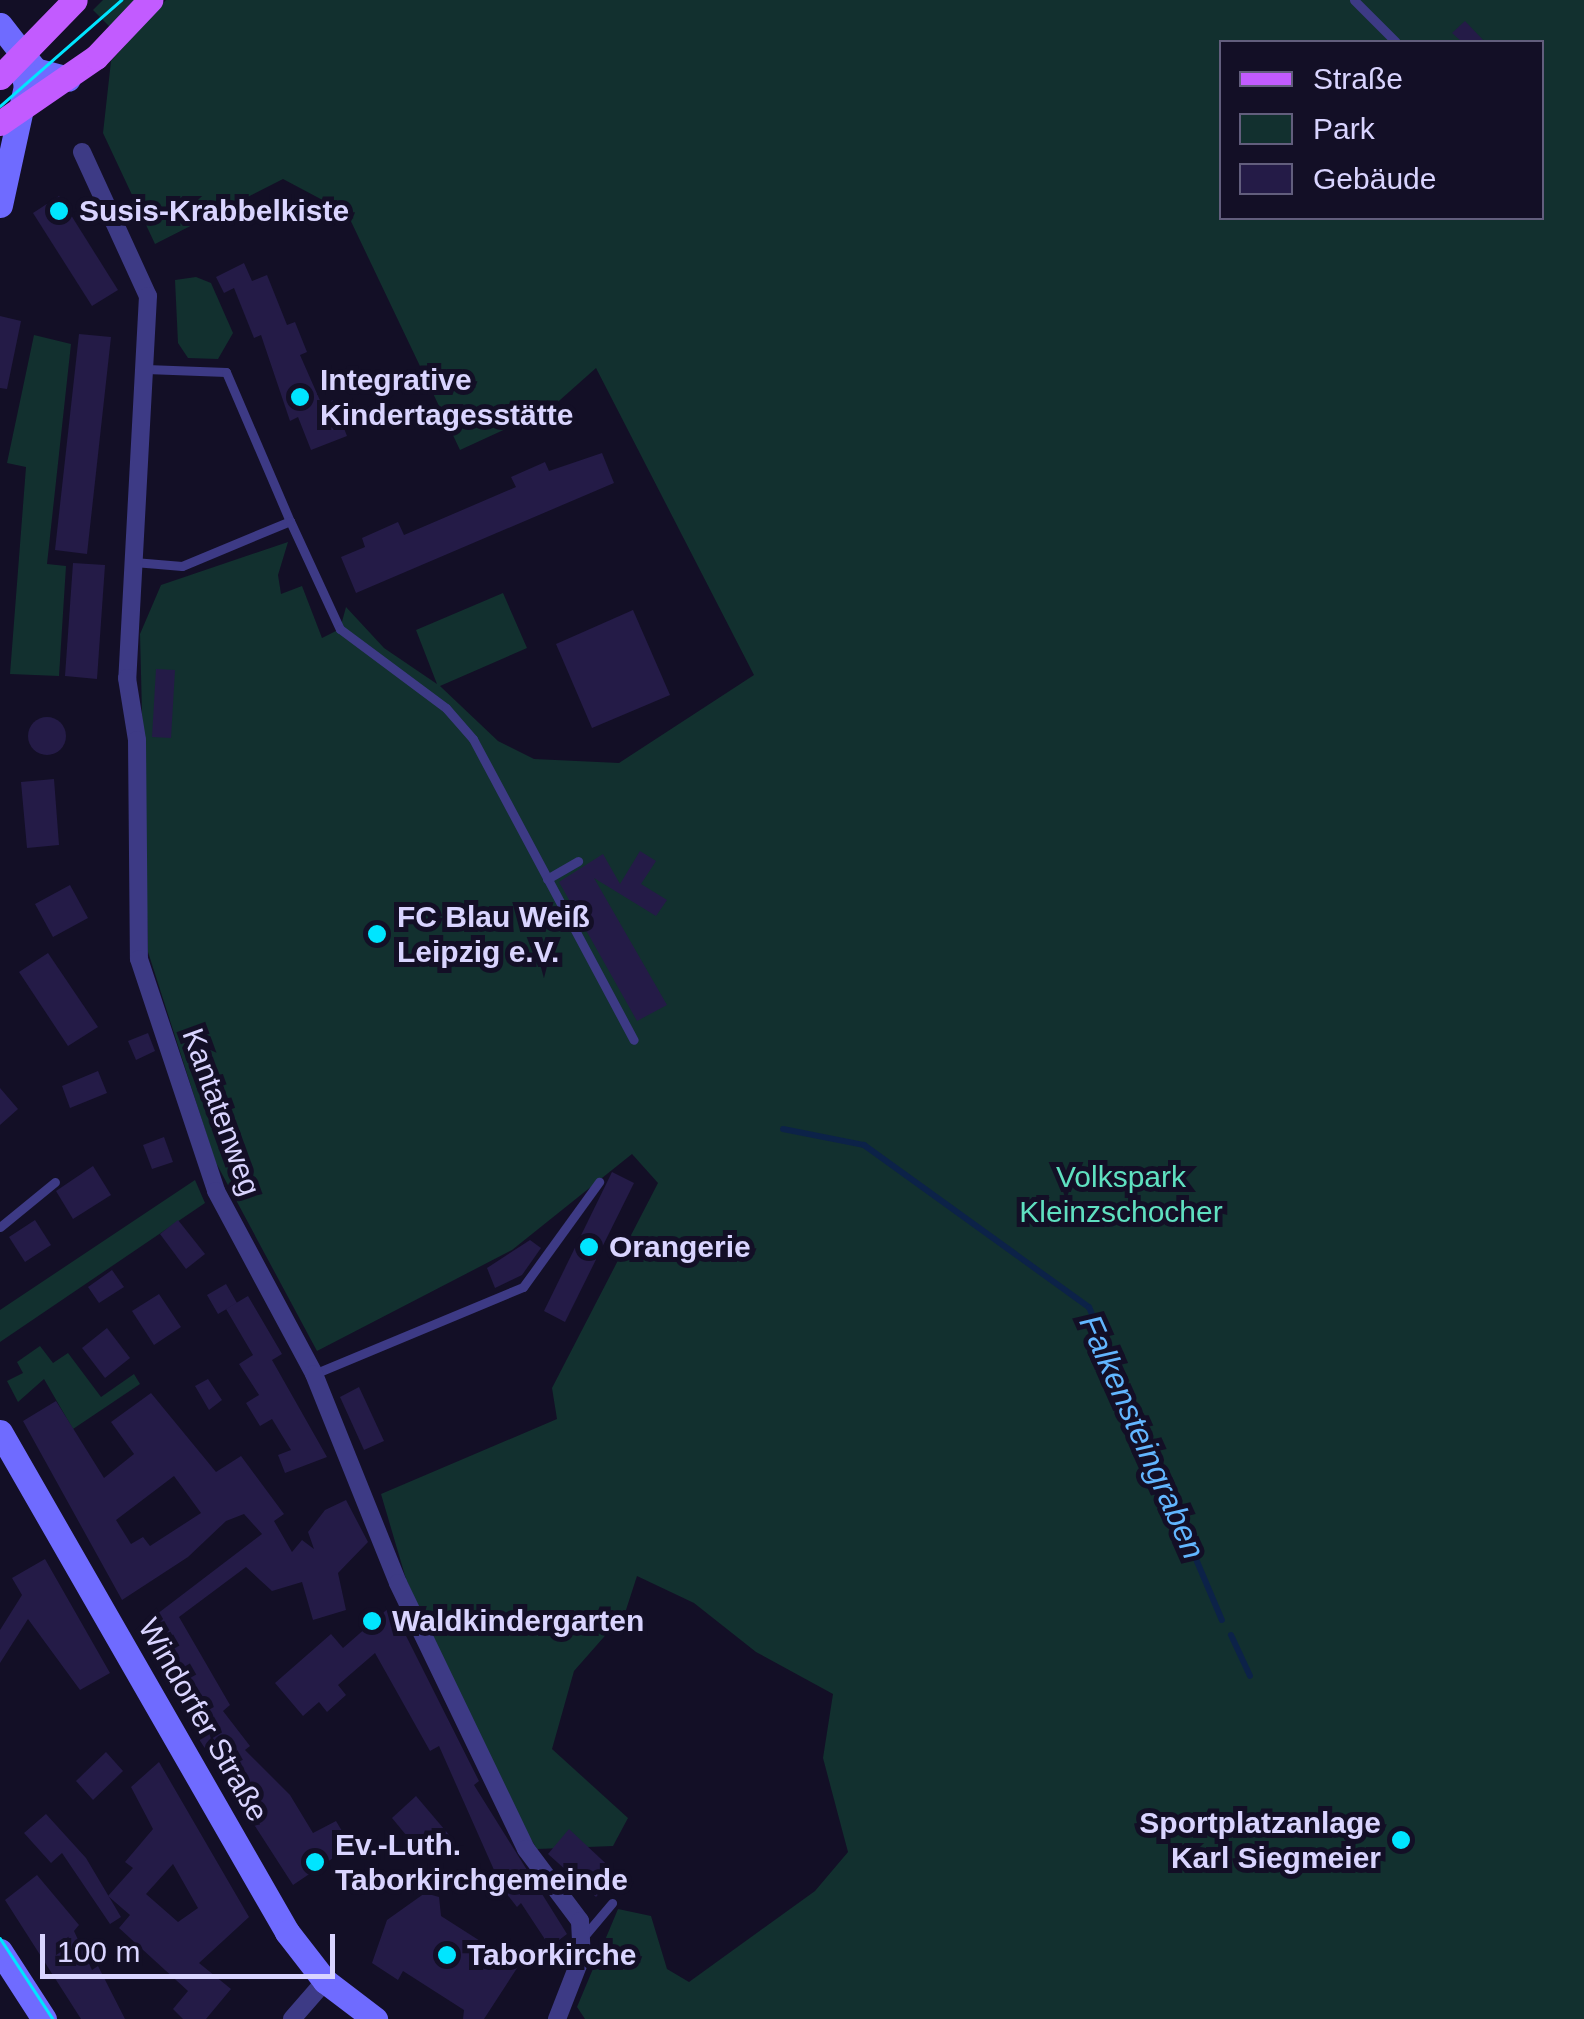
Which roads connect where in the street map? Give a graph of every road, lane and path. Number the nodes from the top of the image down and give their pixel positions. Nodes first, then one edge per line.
1 (75, 0) edge
2 (150, 0) edge
3 (1354, 0) edge
4 (0, 26) edge
5 (1394, 40) edge
6 (19, 55) junction
7 (0, 77) edge
8 (68, 79) junction
9 (11, 117) edge
10 (82, 152) dead end
11 (0, 205) edge
12 (146, 369) junction
13 (290, 521) junction
14 (134, 562) junction
15 (578, 861) dead end
16 (548, 879) junction
17 (634, 1040) dead end
18 (55, 1182) dead end
19 (600, 1182) dead end
20 (0, 1227) edge
21 (314, 1374) junction
22 (0, 1432) edge
23 (612, 1903) dead end
24 (585, 1935) junction
25 (0, 1950) edge
26 (325, 1981) junction
27 (44, 2019) edge
28 (292, 2019) edge
29 (375, 2019) edge
30 (556, 2019) edge

1 - 6 main road
2 - 8 main road
3 - 5 lane
4 - 6 street
6 - 7 main road
6 - 8 street
6 - 9 street
8 - 9 main road
9 - 11 street
10 - 12 street, Kantatenweg
12 - 13 lane
12 - 14 street, Kantatenweg
13 - 14 lane
13 - 16 lane
14 - 21 street, Kantatenweg
15 - 16 lane
16 - 17 lane
18 - 20 lane
19 - 21 lane
21 - 24 street, Kantatenweg
22 - 26 street, Windorfer Straße
23 - 24 lane
24 - 30 street
25 - 27 street
26 - 28 street
26 - 29 street, Windorfer Straße

